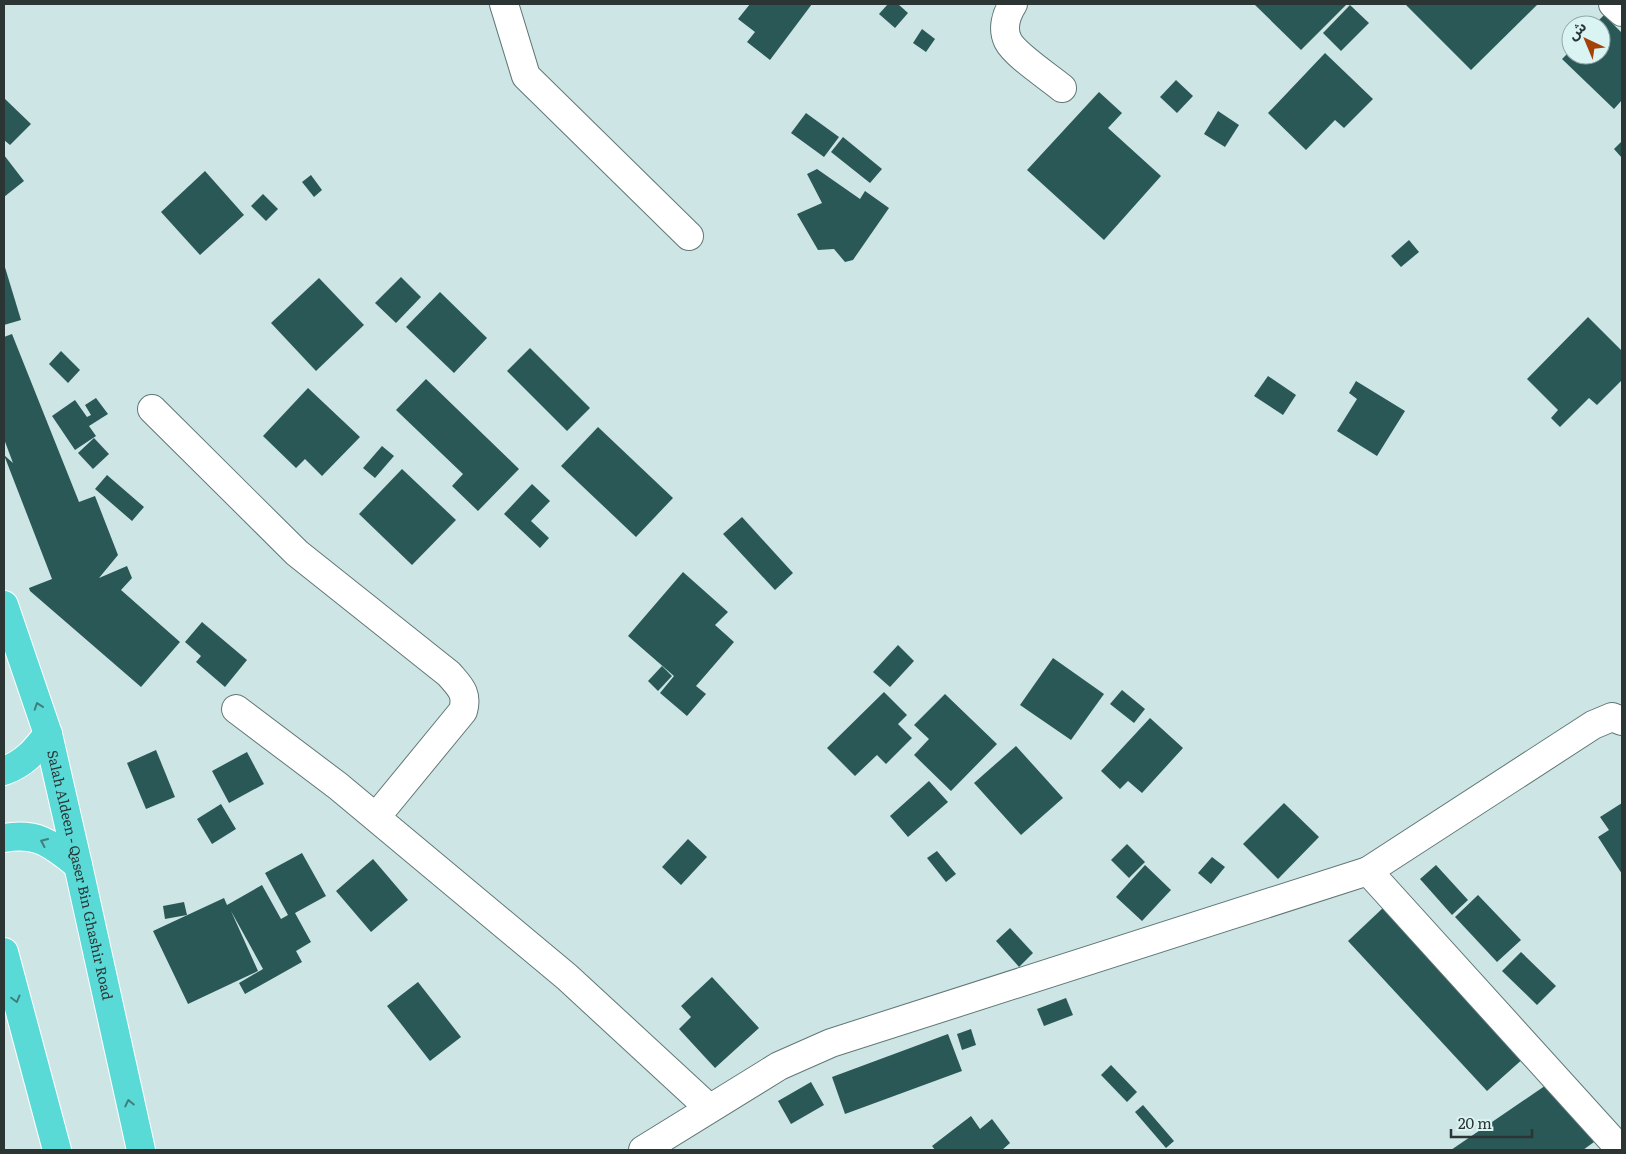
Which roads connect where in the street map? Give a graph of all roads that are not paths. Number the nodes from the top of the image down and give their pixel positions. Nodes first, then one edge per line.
1 (504, 4) edge
2 (1013, 4) edge
3 (1614, 4) edge
4 (1622, 12) edge
5 (1062, 88) dead end
6 (689, 236) dead end
7 (152, 409) dead end
8 (4, 605) edge
9 (236, 709) dead end
10 (1622, 721) edge
11 (48, 734) junction
12 (4, 771) edge
13 (376, 818) junction
14 (4, 838) edge
15 (78, 865) junction
16 (1368, 871) junction
17 (4, 952) edge
18 (709, 1108) junction
19 (652, 1148) edge
20 (1618, 1149) edge
21 (57, 1150) edge
22 (141, 1150) edge

1 - 6 street
2 - 5 street
3 - 4 street
7 - 13 street
11 -> 8 highway, Salah Aldeen - Qaser Bin Ghashir Road
9 - 13 street
10 - 16 street
11 - 12 highway
11 - 15 highway, Salah Aldeen - Qaser Bin Ghashir Road
13 - 18 street
15 -> 14 highway
22 -> 15 highway, Salah Aldeen - Qaser Bin Ghashir Road
16 - 18 street
16 - 20 street
17 -> 21 highway
18 - 19 street

